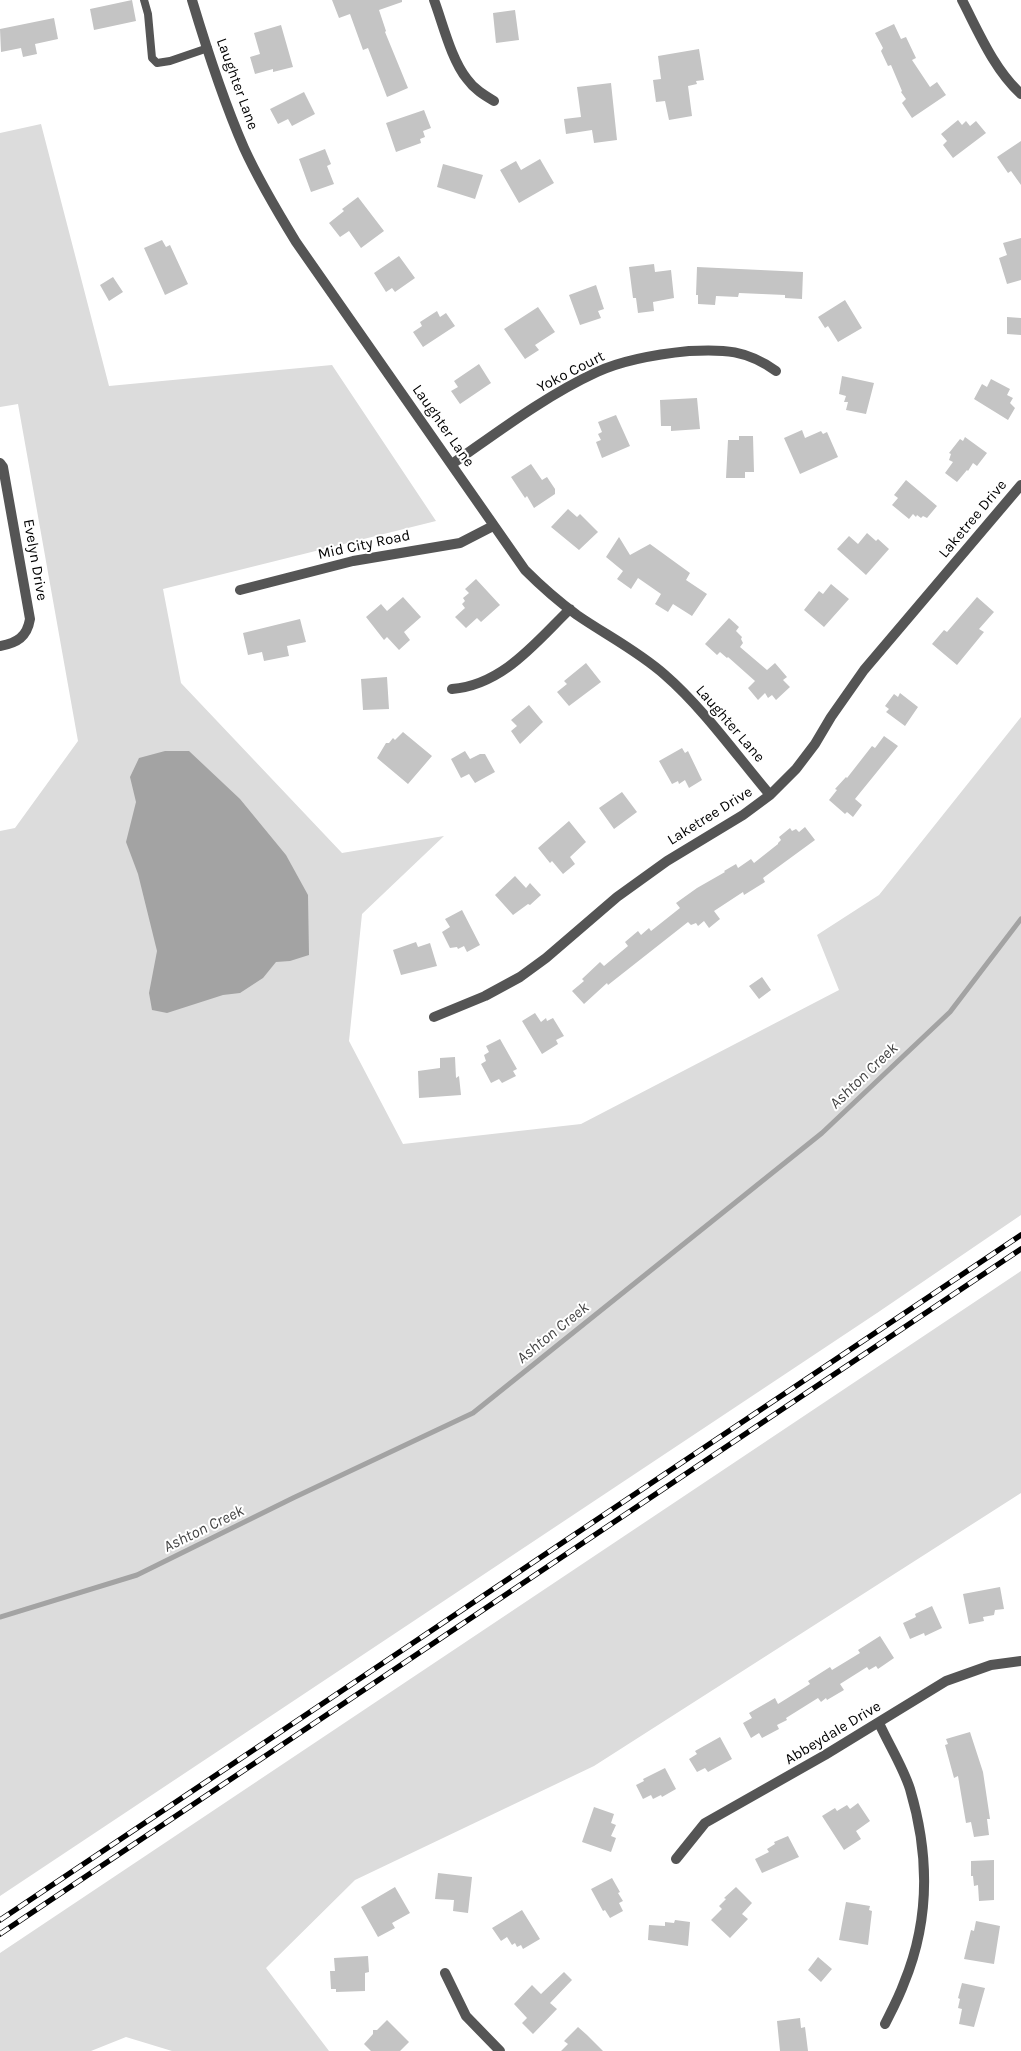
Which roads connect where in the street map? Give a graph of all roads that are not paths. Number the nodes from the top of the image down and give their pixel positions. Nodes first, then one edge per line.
1 (144, 0) edge
2 (192, 0) edge
3 (434, 0) edge
4 (962, 0) edge
5 (208, 48) junction
6 (1021, 94) edge
7 (494, 101) dead end
8 (776, 371) dead end
9 (0, 463) edge
10 (452, 464) junction
11 (1021, 485) edge
12 (493, 526) junction
13 (240, 590) dead end
14 (570, 609) junction
15 (0, 646) edge
16 (452, 689) dead end
17 (770, 795) junction
18 (434, 1016) dead end
19 (1021, 1661) edge
20 (879, 1723) junction
21 (676, 1859) dead end
22 (445, 1973) dead end
23 (885, 2024) dead end
24 (500, 2051) edge

1 - 5 lane
2 - 5 street, Laughter Lane
3 - 7 street
4 - 6 street
5 - 10 street, Laughter Lane
8 - 10 street, Yoko Court
9 - 15 street, Evelyn Drive
10 - 12 street, Laughter Lane
11 - 17 street, Laketree Drive
12 - 13 street, Mid City Road
12 - 14 street, Laughter Lane
14 - 16 street
14 - 17 street, Laughter Lane
17 - 18 street, Laketree Drive
19 - 20 street, Abbeydale Drive
20 - 21 street, Abbeydale Drive
20 - 23 street
22 - 24 street

